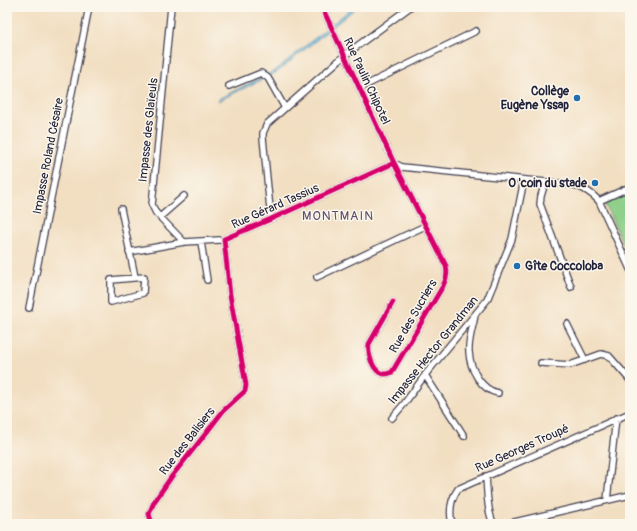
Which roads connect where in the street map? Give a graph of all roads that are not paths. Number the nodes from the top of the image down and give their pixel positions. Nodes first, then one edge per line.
1 (89, 7) edge
2 (171, 7) edge
3 (322, 7) edge
4 (410, 7) edge
5 (476, 31) dead end
6 (345, 55) junction
7 (230, 86) dead end
8 (360, 88) junction
9 (285, 108) junction
10 (394, 163) junction
11 (524, 180) junction
12 (545, 182) junction
13 (630, 187) edge
14 (184, 196) dead end
15 (599, 201) junction
16 (121, 210) dead end
17 (160, 217) junction
18 (271, 219) junction
19 (425, 226) junction
20 (219, 240) dead end
21 (184, 242) junction
22 (202, 242) junction
23 (129, 252) junction
24 (630, 269) edge
25 (135, 277) junction
26 (317, 277) dead end
27 (207, 280) dead end
28 (570, 287) dead end
29 (393, 302) dead end
30 (29, 308) dead end
31 (475, 315) junction
32 (567, 324) dead end
33 (585, 360) junction
34 (541, 362) dead end
35 (425, 375) junction
36 (245, 376) joint
37 (630, 380) edge
38 (498, 393) dead end
39 (630, 413) edge
40 (392, 418) dead end
41 (616, 418) junction
42 (464, 436) dead end
43 (486, 476) junction
44 (630, 495) edge
45 (607, 500) junction
46 (152, 524) edge
47 (452, 524) edge
48 (494, 524) edge
49 (506, 524) edge

1 - 30 street, Impasse Roland Césaire
2 - 17 street, Impasse des Glaïeuls
3 - 6 street, Rue Paulin Chipotel
4 - 6 street
5 - 8 street
6 - 8 street, Rue Paulin Chipotel
6 - 9 street
7 - 9 street
8 - 10 street, Rue Paulin Chipotel
9 - 18 street
10 - 11 street
10 - 18 street, Rue Gérard Tassius
10 - 19 street, Rue des Sucriers
11 - 12 street
11 - 31 street, Impasse Hector Grandman
12 - 15 street
12 - 28 street
13 - 15 street
14 - 17 street
15 - 24 street
16 - 23 street
17 - 21 street, Impasse des Glaïeuls
18 - 36 street, Rue Gérard Tassius
19 - 26 street
19 - 29 street, Rue des Sucriers
20 - 22 street
21 - 22 street
21 - 23 street
22 - 27 street
23 - 25 street
25 - 25 street
31 - 35 street, Impasse Hector Grandman
31 - 38 street
32 - 33 street
33 - 34 street
33 - 37 street
35 - 40 street, Impasse Hector Grandman
35 - 42 street
36 - 46 street, Rue des Balisiers
39 - 41 street, Rue Georges Troupé
41 - 43 street, Rue Georges Troupé
41 - 45 street
43 - 47 street, Rue Georges Troupé
43 - 48 street
44 - 45 street
45 - 49 street

